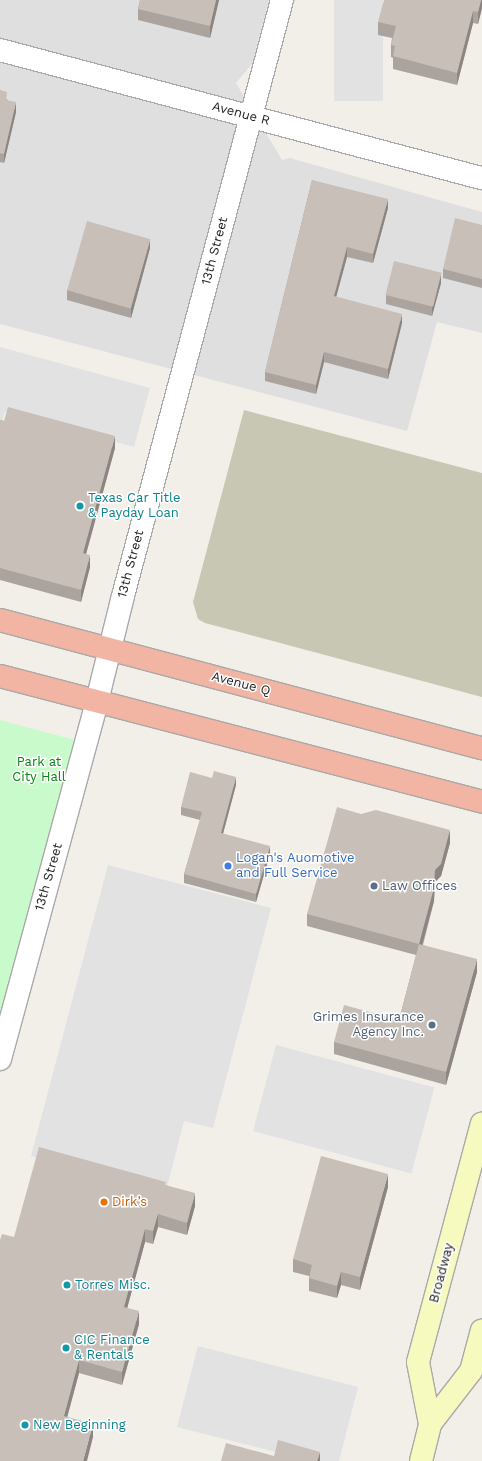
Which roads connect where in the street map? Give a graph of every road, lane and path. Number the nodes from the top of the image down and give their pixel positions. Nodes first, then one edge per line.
1 (282, 0) edge
2 (0, 50) edge
3 (251, 117) junction
4 (482, 178) edge
5 (0, 620) edge
6 (110, 649) junction
7 (0, 676) edge
8 (97, 701) junction
9 (482, 748) edge
10 (482, 802) edge
11 (0, 1059) edge
12 (482, 1123) edge
13 (482, 1330) edge
14 (430, 1424) junction
15 (420, 1461) edge

1 - 3 street, 13th Street
2 - 3 street, Avenue R
3 - 4 street, Avenue R
3 - 6 street, 13th Street
5 - 6 highway, Avenue Q
6 - 8 street, 13th Street
6 - 9 highway, Avenue Q
7 - 8 highway
8 - 10 highway
8 - 11 street, 13th Street
12 - 14 main road, Broadway
13 - 14 main road, Broadway
14 - 15 main road, Broadway

